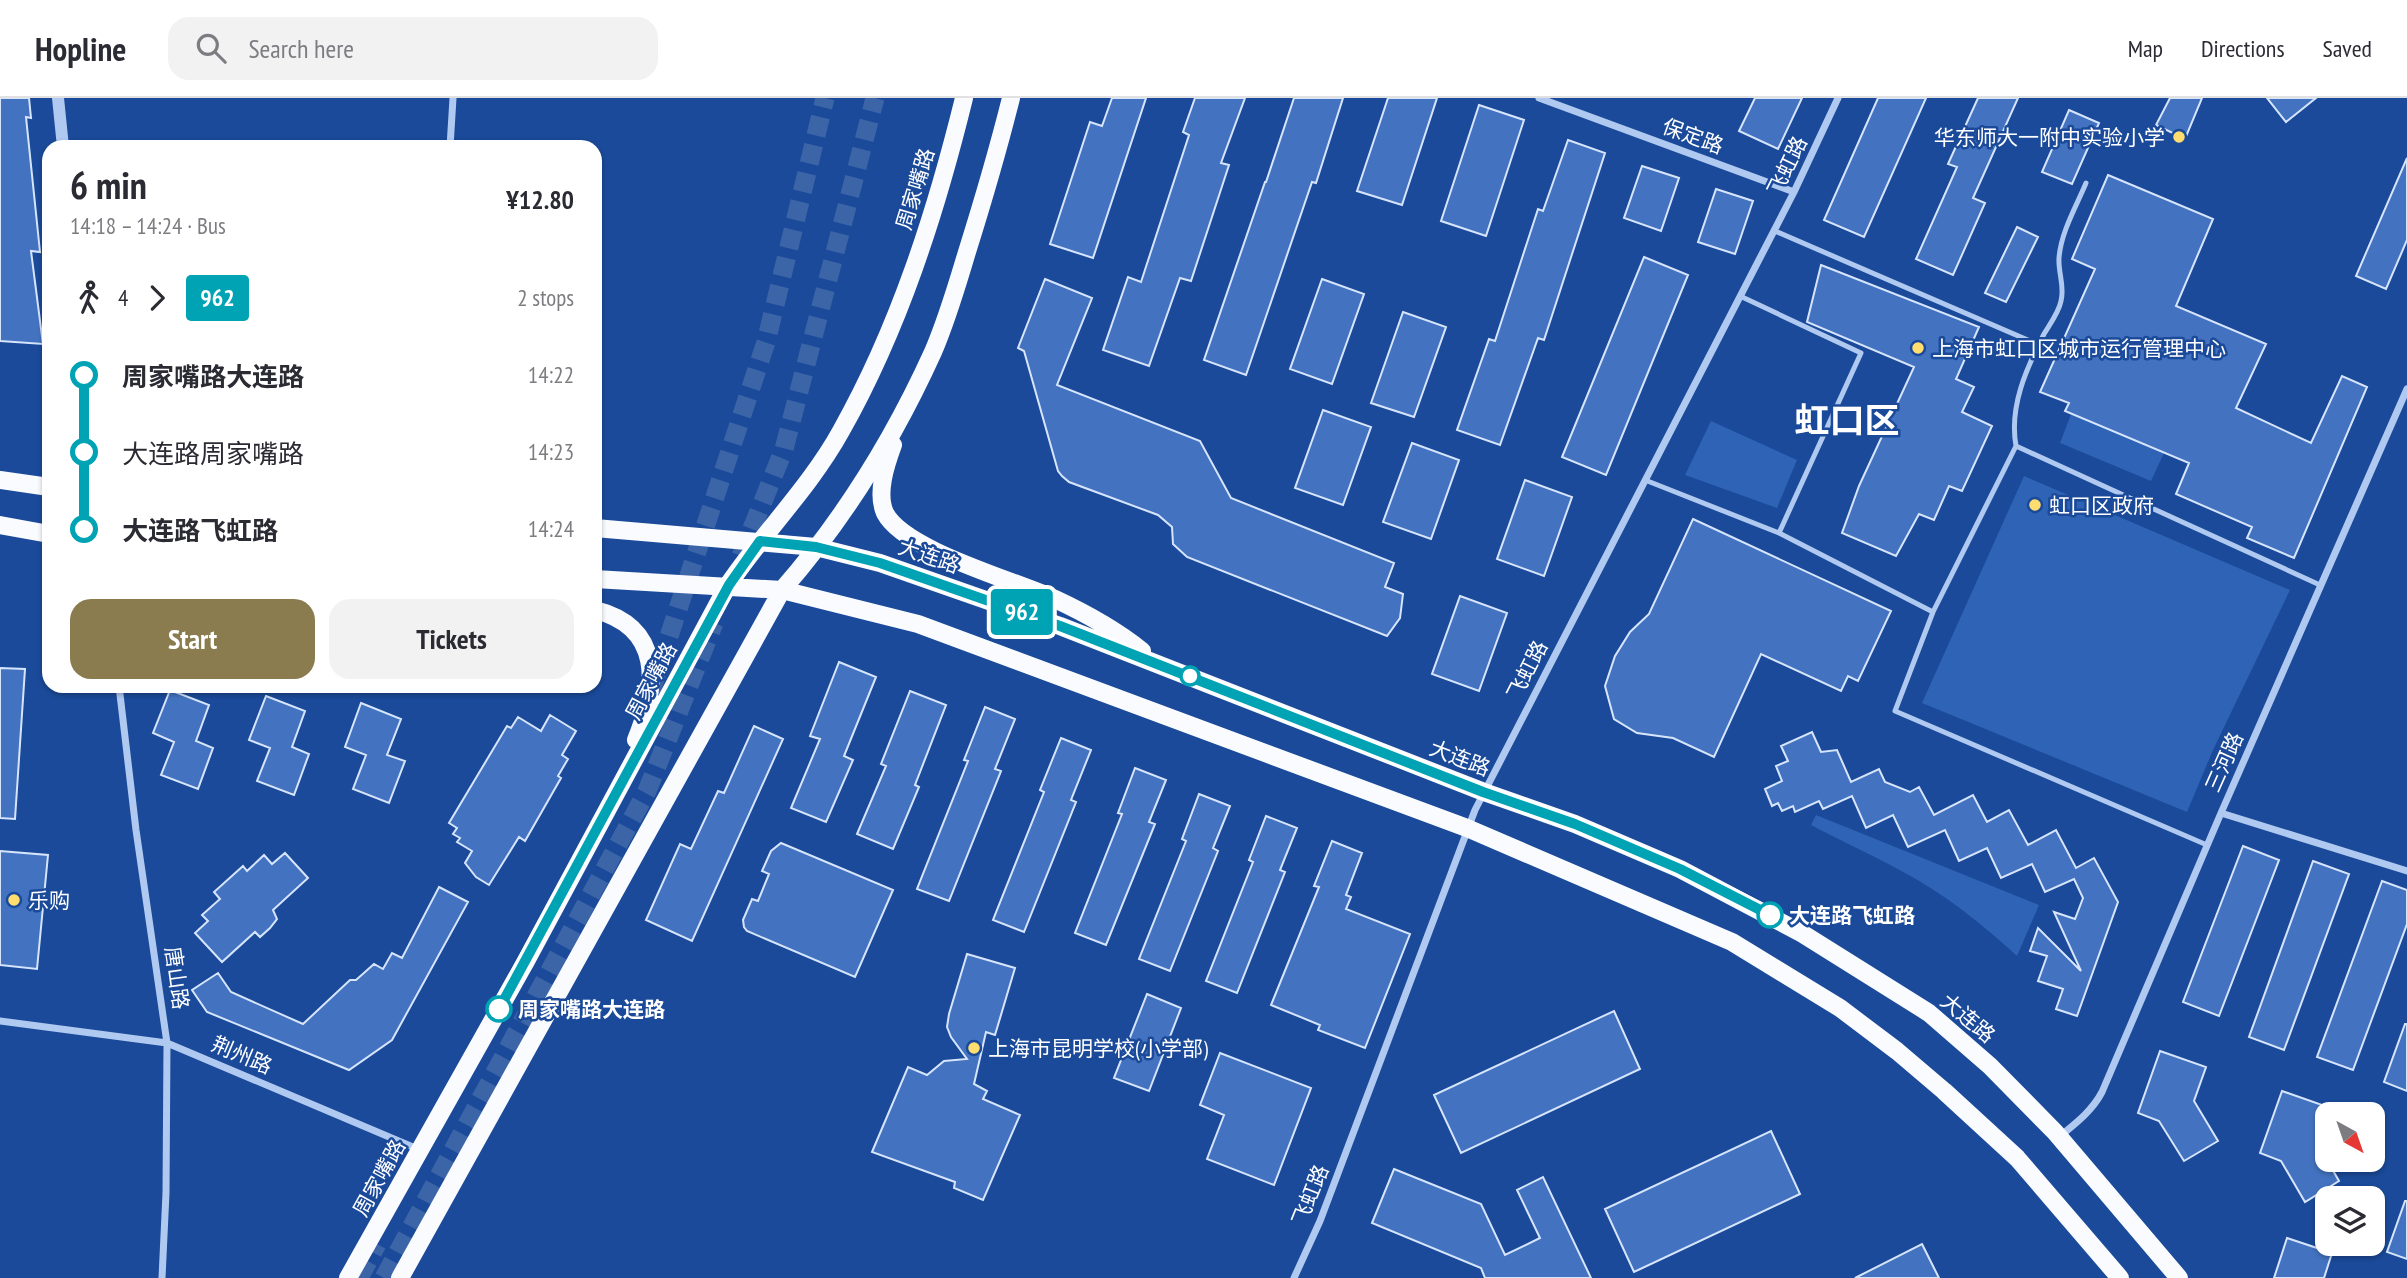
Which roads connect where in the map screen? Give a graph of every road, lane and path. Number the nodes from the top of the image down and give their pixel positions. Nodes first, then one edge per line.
1 (58, 98) edge
2 (453, 98) edge
3 (964, 98) edge
4 (1011, 98) edge
5 (1539, 98) edge
6 (1838, 98) edge
7 (62, 140) edge
8 (450, 140) edge
9 (2087, 183) dead end
10 (1794, 192) junction
11 (1774, 231) junction
12 (1740, 296) junction
13 (2039, 345) junction
14 (915, 387) junction
15 (2407, 389) edge
16 (2016, 446) junction
17 (0, 480) edge
18 (1645, 480) junction
19 (42, 486) edge
20 (0, 525) edge
21 (602, 529) edge
22 (42, 533) edge
23 (1779, 533) junction
24 (760, 541) junction
25 (816, 547) junction
26 (602, 579) edge
27 (729, 585) junction
28 (2320, 585) junction
29 (782, 590) junction
30 (1933, 612) junction
31 (602, 613) edge
32 (1158, 664) junction
33 (120, 693) edge
34 (1483, 792) junction
35 (606, 813) junction
36 (2221, 813) junction
37 (1467, 828) junction
38 (2207, 845) junction
39 (2407, 871) edge
40 (0, 1021) edge
41 (167, 1043) junction
42 (2059, 1137) junction
43 (420, 1150) junction
44 (162, 1278) edge
45 (348, 1278) edge
46 (400, 1278) edge
47 (1294, 1278) edge
48 (2120, 1278) edge
49 (2179, 1278) edge

1 - 7 street
2 - 8 street
3 - 24 main road, 周家嘴路
4 - 14 main road
5 - 10 street, 保定路
6 - 10 street, 飞虹路
9 - 13 lane
10 - 11 street, 飞虹路
11 - 12 street, 飞虹路
11 - 13 lane
12 - 18 street, 飞虹路
12 - 23 lane
13 - 16 lane
14 - 25 main road
14 - 32 main road
15 - 28 street, 三河路
16 - 28 lane
16 - 30 lane
17 - 19 main road
18 - 23 lane
18 - 34 street, 飞虹路
20 - 22 main road
21 - 24 main road, 大连路
23 - 30 lane
24 - 25 main road, 大连路
24 - 27 main road, 周家嘴路
25 - 29 main road
25 - 32 main road, 大连路
26 - 27 main road
27 - 29 main road
27 - 35 main road, 周家嘴路
28 - 36 street, 三河路
29 - 37 main road
29 - 46 main road
30 - 38 lane
31 - 35 main road
32 - 34 main road, 大连路
33 - 41 street, 唐山路
34 - 37 street, 飞虹路
34 - 42 main road, 大连路
35 - 43 main road, 周家嘴路
36 - 38 street, 三河路
36 - 39 street
37 - 47 street, 飞虹路
37 - 48 main road
38 - 42 street, 三河路
40 - 41 street, 荆州路
41 - 43 street, 荆州路
41 - 44 street, 唐山路
42 - 49 main road, 大连路
43 - 45 main road, 周家嘴路

